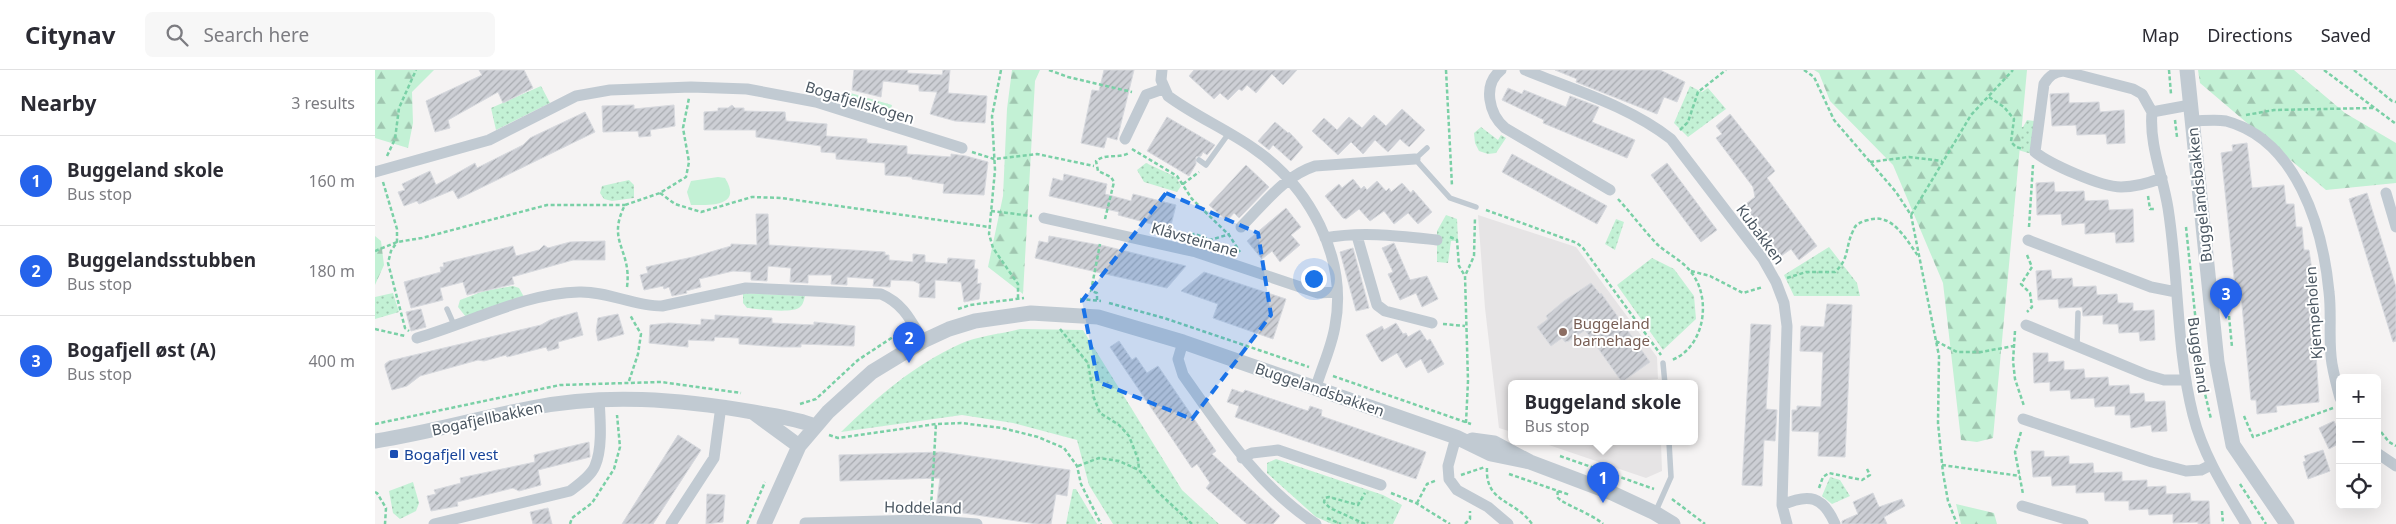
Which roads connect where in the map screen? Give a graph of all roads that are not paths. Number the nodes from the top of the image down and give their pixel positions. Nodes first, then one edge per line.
1 (1162, 70) edge
2 (1501, 70) edge
3 (1525, 70) edge
4 (2187, 70) edge
5 (1163, 89) junction
6 (2190, 105) junction
7 (2152, 112) junction
8 (2192, 121) junction
9 (1229, 133) junction
10 (1125, 139) road end
11 (962, 148) road end
12 (1427, 148) dead end
13 (1415, 159) junction
14 (1199, 160) dead end
15 (377, 172) edge
16 (1289, 178) junction
17 (2162, 178) junction
18 (1610, 190) road end
19 (2386, 194) dead end
20 (1476, 207) road end
21 (1044, 218) road end
22 (1241, 227) dead end
23 (2396, 227) edge
24 (1357, 236) junction
25 (1325, 238) junction
26 (1437, 240) road end
27 (2028, 240) dead end
28 (1337, 292) junction
29 (2176, 292) junction
30 (447, 309) dead end
31 (2078, 313) dead end
32 (1432, 323) road end
33 (2021, 326) road end
34 (455, 327) junction
35 (417, 338) road end
36 (923, 341) junction
37 (1183, 342) junction
38 (2077, 346) junction
39 (1663, 363) road end
40 (1665, 380) edge
41 (2185, 380) junction
42 (2336, 382) edge
43 (1316, 388) junction
44 (599, 399) junction
45 (721, 406) junction
46 (753, 412) junction
47 (2023, 419) road end
48 (821, 429) junction
49 (1456, 437) junction
50 (375, 441) edge
51 (1669, 445) edge
52 (799, 446) junction
53 (2381, 456) edge
54 (1242, 458) junction
55 (2211, 466) junction
56 (2396, 466) edge
57 (1383, 488) road end
58 (1782, 505) junction
59 (2022, 506) road end
60 (1655, 513) junction
61 (1318, 519) edge
62 (868, 523) edge
63 (434, 524) edge
64 (671, 524) edge
65 (764, 524) edge
66 (805, 524) edge
67 (977, 524) edge
68 (1508, 524) edge
69 (1673, 524) edge
70 (1787, 524) edge
71 (1835, 524) edge
72 (2083, 524) edge
73 (2245, 524) edge
74 (2287, 524) edge

1 - 5 street
2 - 18 street
3 - 58 street, Kubakken
4 - 6 street, Buggelandsbakken
5 - 9 street
5 - 10 street
6 - 7 street
6 - 8 street, Buggelandsbakken
7 - 17 street, Buggeland
7 - 17 street
8 - 42 street, Kjempeholen
8 - 74 street, Buggelandsbakken
9 - 14 lane
9 - 16 street
11 - 15 street, Bogafjellskogen
12 - 13 lane
13 - 16 street
13 - 20 lane
16 - 22 street
16 - 25 street
17 - 29 street, Buggeland
19 - 23 street
21 - 28 street, Klåvsteinane
24 - 25 street
24 - 26 street
24 - 32 street
25 - 28 street
27 - 29 street
28 - 43 street
29 - 41 street, Buggeland
30 - 34 lane
31 - 38 lane
33 - 38 street
34 - 35 street
34 - 36 street
36 - 37 street, Buggelandsbakken
36 - 48 street, Buggelandsbakken
37 - 43 street, Buggelandsbakken
37 - 54 street
38 - 41 street
39 - 40 lane
41 - 55 street, Buggeland
43 - 49 street, Buggelandsbakken
44 - 45 street, Bogafjellbakken
44 - 50 street, Bogafjellbakken
44 - 63 street
45 - 46 street, Bogafjellbakken
45 - 64 street
46 - 48 street, Bogafjellbakken
46 - 52 street, Bogafjellbakken
47 - 55 street
48 - 52 street, Buggelandsbakken
49 - 60 street, Buggelandsbakken
49 - 68 street
51 - 60 lane
52 - 65 street, Buggelandsbakken
53 - 56 street
54 - 57 street
54 - 61 street
55 - 73 street, Buggeland
58 - 70 street, Kubakken
58 - 71 street
59 - 72 street
60 - 69 street, Buggelandsbakken
62 - 66 street, Hoddeland
62 - 67 street, Hoddeland

